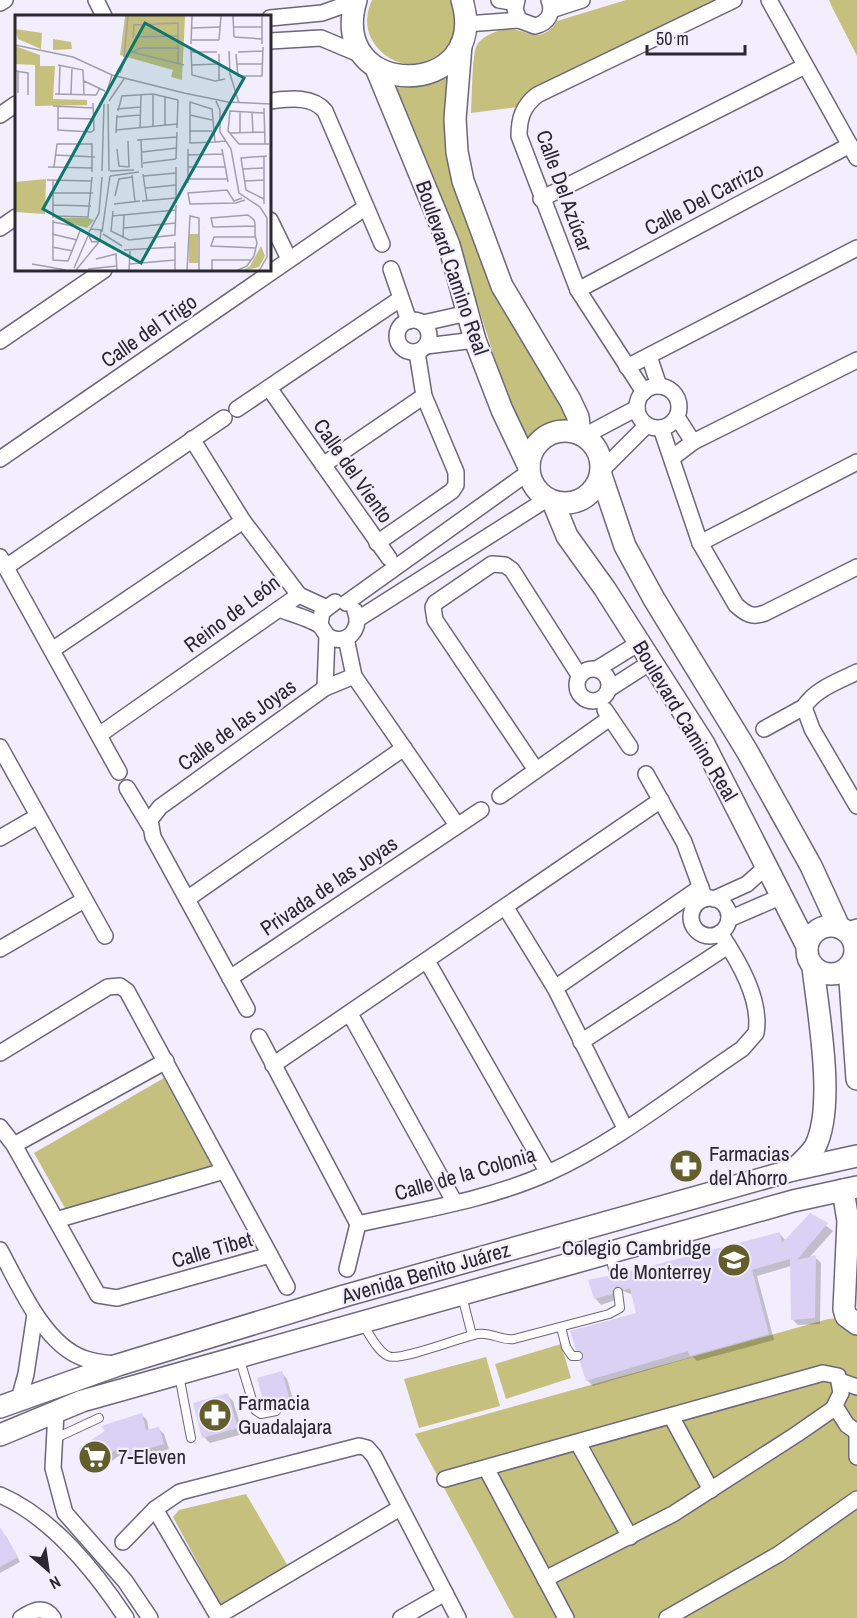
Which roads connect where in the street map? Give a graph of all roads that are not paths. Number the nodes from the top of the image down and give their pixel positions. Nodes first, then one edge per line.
1 (4, 0) edge
2 (96, 0) edge
3 (462, 0) edge
4 (499, 0) edge
5 (582, 0) edge
6 (734, 0) edge
7 (769, 0) edge
8 (356, 1) edge
9 (516, 1) edge
10 (0, 3) edge
11 (550, 5) edge
12 (104, 15) edge
13 (272, 18) edge
14 (519, 20) junction
15 (466, 24) junction
16 (272, 41) edge
17 (461, 45) junction
18 (370, 62) junction
19 (805, 66) junction
20 (272, 100) edge
21 (15, 105) edge
22 (0, 115) edge
23 (854, 151) edge
24 (541, 199) junction
25 (366, 207) junction
26 (15, 217) edge
27 (272, 224) edge
28 (0, 228) edge
29 (382, 244) dead end
30 (857, 248) edge
31 (289, 259) junction
32 (391, 269) dead end
33 (272, 271) edge
34 (101, 272) edge
35 (270, 272) edge
36 (578, 290) junction
37 (400, 299) junction
38 (468, 313) junction
39 (416, 322) junction
40 (475, 340) junction
41 (0, 341) edge
42 (422, 349) junction
43 (649, 356) junction
44 (857, 360) edge
45 (627, 367) junction
46 (659, 386) junction
47 (269, 388) junction
48 (644, 392) junction
49 (424, 396) junction
50 (637, 408) junction
51 (237, 409) dead end
52 (678, 417) junction
53 (224, 418) dead end
54 (654, 427) junction
55 (583, 435) junction
56 (192, 439) junction
57 (693, 442) junction
58 (672, 458) junction
59 (0, 459) edge
60 (857, 462) edge
61 (323, 465) junction
62 (529, 470) junction
63 (601, 473) junction
64 (550, 500) junction
65 (243, 521) junction
66 (377, 543) junction
67 (700, 543) junction
68 (389, 558) dead end
69 (3, 562) edge
70 (857, 567) edge
71 (299, 595) junction
72 (346, 603) junction
73 (326, 607) junction
74 (279, 609) junction
75 (358, 619) junction
76 (323, 630) junction
77 (346, 638) junction
78 (639, 643) junction
79 (52, 650) junction
80 (651, 662) junction
81 (597, 669) junction
82 (857, 672) edge
83 (579, 675) junction
84 (354, 676) junction
85 (325, 688) junction
86 (609, 689) junction
87 (598, 700) junction
88 (804, 707) junction
89 (610, 718) junction
90 (764, 729) dead end
91 (99, 735) junction
92 (0, 747) edge
93 (630, 747) dead end
94 (404, 748) junction
95 (536, 770) junction
96 (119, 772) dead end
97 (646, 774) dead end
98 (851, 785) edge
99 (127, 788) dead end
100 (500, 796) dead end
101 (662, 800) junction
102 (857, 806) edge
103 (481, 810) dead end
104 (38, 816) junction
105 (457, 825) junction
106 (150, 826) junction
107 (0, 838) edge
108 (766, 867) junction
109 (707, 895) junction
110 (780, 897) junction
111 (187, 899) junction
112 (84, 900) junction
113 (506, 908) junction
114 (729, 919) junction
115 (848, 928) edge
116 (105, 936) dead end
117 (724, 939) junction
118 (807, 946) junction
119 (0, 949) edge
120 (427, 962) junction
121 (853, 963) edge
122 (813, 967) junction
123 (230, 978) junction
124 (555, 987) junction
125 (247, 1009) dead end
126 (350, 1014) junction
127 (259, 1037) dead end
128 (581, 1042) junction
129 (0, 1053) edge
130 (165, 1062) junction
131 (273, 1065) junction
132 (857, 1078) edge
133 (0, 1127) edge
134 (625, 1128) junction
135 (14, 1145) junction
136 (857, 1156) edge
137 (793, 1170) junction
138 (224, 1171) junction
139 (548, 1173) junction
140 (850, 1188) edge
141 (455, 1203) junction
142 (56, 1220) junction
143 (358, 1224) junction
144 (0, 1250) edge
145 (609, 1252) junction
146 (270, 1256) junction
147 (347, 1269) dead end
148 (614, 1275) dead end
149 (287, 1287) dead end
150 (618, 1292) dead end
151 (462, 1294) junction
152 (35, 1314) junction
153 (361, 1322) junction
154 (857, 1324) edge
155 (561, 1327) junction
156 (472, 1335) junction
157 (239, 1355) junction
158 (578, 1356) dead end
159 (118, 1365) junction
160 (179, 1374) junction
161 (840, 1381) junction
162 (857, 1387) edge
163 (82, 1401) junction
164 (9, 1403) edge
165 (835, 1406) junction
166 (56, 1412) junction
167 (276, 1412) dead end
168 (671, 1416) junction
169 (99, 1418) dead end
170 (857, 1432) edge
171 (0, 1435) edge
172 (56, 1438) junction
173 (191, 1438) dead end
174 (578, 1443) junction
175 (857, 1457) edge
176 (486, 1468) junction
177 (445, 1479) dead end
178 (711, 1490) junction
179 (0, 1495) edge
180 (857, 1499) edge
181 (400, 1508) junction
182 (155, 1509) junction
183 (64, 1513) junction
184 (50, 1527) junction
185 (630, 1537) junction
186 (123, 1542) dead end
187 (545, 1580) junction
188 (445, 1593) junction
189 (51, 1615) edge
190 (219, 1617) edge
191 (21, 1618) edge
192 (126, 1618) edge
193 (150, 1618) edge
194 (401, 1618) edge
195 (458, 1618) edge
196 (566, 1618) edge
197 (668, 1618) edge

1 - 10 street
2 - 12 street
3 - 15 street
4 - 9 street
5 - 11 street
6 - 24 street, Calle Del Azúcar
7 - 19 street
8 - 13 street
8 - 18 street, Boulevard Camino Real
9 - 14 street
11 - 14 street
14 - 15 street
15 - 17 street, Boulevard Camino Real
16 - 18 street
17 - 18 street
17 - 55 street, Boulevard Camino Real
18 - 38 street, Boulevard Camino Real
19 - 23 street
19 - 24 street
20 - 25 street
21 - 22 street
23 - 36 street, Calle Del Carrizo
24 - 36 street, Calle Del Azúcar
25 - 29 street
25 - 31 street, Calle del Trigo
26 - 28 street
27 - 31 street
30 - 43 street
31 - 33 street, Calle del Trigo
32 - 37 street, Calle del Viento
34 - 41 street
35 - 59 street, Calle del Trigo
36 - 45 street, Calle Del Azúcar
37 - 39 street, Calle del Viento
37 - 47 street
38 - 39 street
38 - 40 street, Boulevard Camino Real
39 - 42 street, Calle del Viento
39 - 42 street
40 - 42 street
40 - 62 street, Boulevard Camino Real
42 - 49 street, Calle del Viento
43 - 45 street
43 - 46 street
44 - 57 street
45 - 48 street, Calle Del Azúcar
46 - 48 street
46 - 52 street
47 - 51 street
47 - 61 street, Calle del Viento
48 - 50 street
49 - 61 street
49 - 66 street, Calle del Viento
50 - 54 street
50 - 55 street
52 - 54 street
52 - 57 street
53 - 56 street
54 - 58 street
54 - 63 street
55 - 62 street
55 - 63 street
56 - 65 street, Reino de León
56 - 69 street
57 - 58 street
58 - 67 street
60 - 67 street
61 - 66 street, Calle del Viento
62 - 64 street
62 - 72 street
63 - 64 street
63 - 115 street, Boulevard Camino Real
64 - 75 street
64 - 78 street, Boulevard Camino Real
65 - 71 street, Reino de León
65 - 79 street
66 - 68 street
67 - 70 street
69 - 79 street
71 - 73 street
71 - 74 street, Reino de León
72 - 73 street
72 - 75 street
73 - 76 street
74 - 76 street
74 - 91 street, Reino de León
75 - 77 street
76 - 77 street
76 - 85 street
77 - 84 street
78 - 80 street, Boulevard Camino Real
78 - 81 street
79 - 91 street
80 - 86 street
80 - 108 street, Boulevard Camino Real
81 - 83 street
81 - 86 street
82 - 88 street
83 - 87 street
83 - 95 street
84 - 85 street, Calle de las Joyas
84 - 94 street
85 - 106 street, Calle de las Joyas
86 - 87 street
87 - 89 street
88 - 90 street
88 - 98 street
89 - 93 street
89 - 95 street
91 - 96 street
92 - 104 street
94 - 105 street
94 - 111 street
95 - 100 street
97 - 101 street
98 - 102 street
99 - 106 street
101 - 109 street
101 - 113 street
103 - 105 street, Privada de las Joyas
104 - 107 street
104 - 112 street
105 - 123 street, Privada de las Joyas
106 - 111 street
108 - 109 street
108 - 110 street, Boulevard Camino Real
109 - 114 street
109 - 117 street
109 - 124 street
110 - 114 street
110 - 118 street, Boulevard Camino Real
111 - 123 street
112 - 116 street
112 - 119 street
113 - 120 street
113 - 124 street
114 - 117 street
115 - 118 street
115 - 121 street
117 - 128 street
117 - 134 street, Calle de la Colonia
118 - 122 street
120 - 126 street
120 - 139 street
121 - 122 street
121 - 132 street
122 - 137 street
123 - 125 street
124 - 128 street
126 - 131 street
126 - 141 street
127 - 131 street
128 - 134 street
129 - 130 street, Calle Tibet
130 - 135 street
130 - 138 street, Calle Tibet
131 - 143 street
133 - 135 street, Calle Tibet
134 - 139 street, Calle de la Colonia
135 - 142 street, Calle Tibet
136 - 137 street, Avenida Benito Juárez
137 - 159 street, Avenida Benito Juárez
138 - 142 street
138 - 146 street, Calle Tibet
139 - 141 street, Calle de la Colonia
140 - 145 street, Avenida Benito Juárez
140 - 154 street
141 - 143 street, Calle de la Colonia
142 - 146 street, Calle Tibet
143 - 147 street
144 - 152 street
145 - 148 lane
145 - 151 street, Avenida Benito Juárez
146 - 149 street
150 - 155 lane
151 - 153 street, Avenida Benito Juárez
151 - 156 lane
152 - 159 street
152 - 164 street
153 - 156 lane
153 - 157 street, Avenida Benito Juárez
155 - 156 lane
155 - 158 lane
157 - 160 street, Avenida Benito Juárez
157 - 167 lane
159 - 163 street
159 - 164 street, Avenida Benito Juárez
160 - 163 street, Avenida Benito Juárez
160 - 173 lane
161 - 162 street
161 - 165 street
161 - 168 street
163 - 166 street, Avenida Benito Juárez
165 - 170 street
165 - 178 street
166 - 171 street, Avenida Benito Juárez
166 - 172 street
168 - 174 street
168 - 178 street
169 - 172 lane
170 - 175 street
172 - 183 street
174 - 176 street
174 - 185 street
176 - 177 street
176 - 187 street
178 - 185 street
179 - 184 street
180 - 197 street
181 - 182 street
181 - 188 street
181 - 190 street
182 - 186 street
182 - 190 street
183 - 184 street
183 - 193 street
184 - 192 street
185 - 187 street
187 - 196 street
188 - 194 street
188 - 195 street
189 - 191 street

